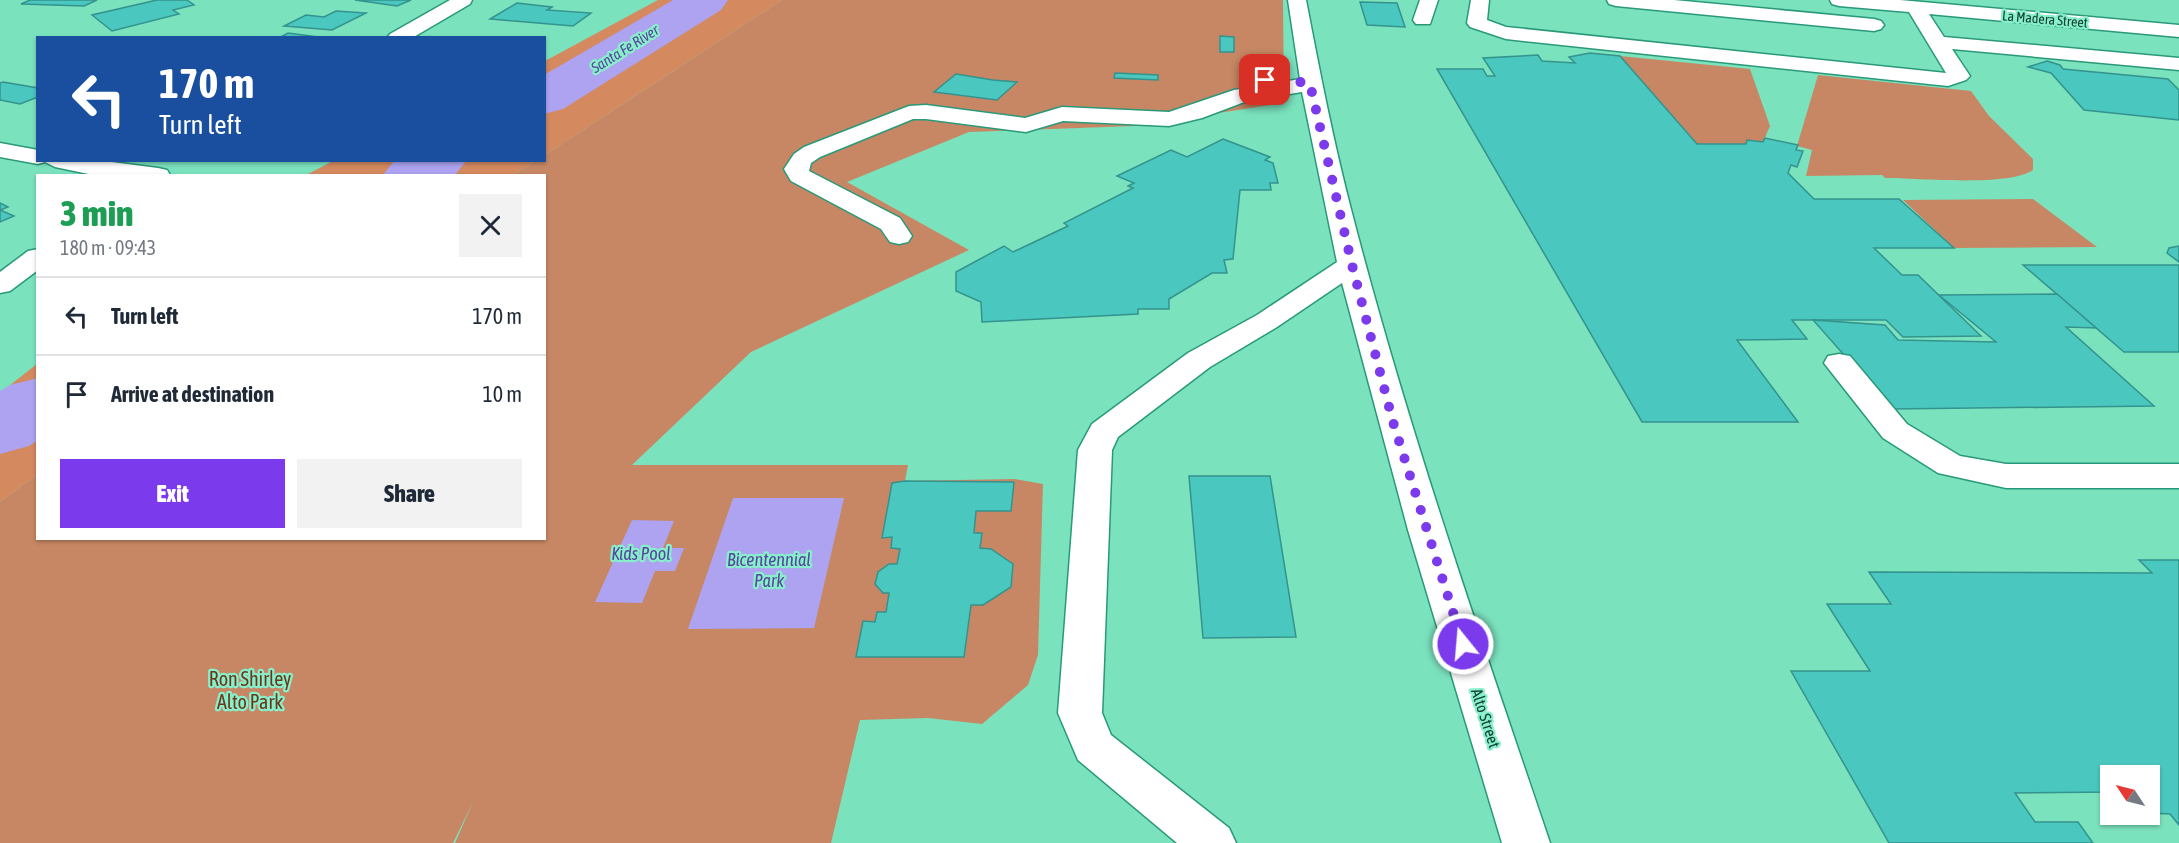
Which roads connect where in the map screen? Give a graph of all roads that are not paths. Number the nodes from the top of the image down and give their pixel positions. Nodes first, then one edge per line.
1 (463, 0) edge
2 (1297, 0) edge
3 (1429, 0) edge
4 (1480, 0) edge
5 (1616, 0) edge
6 (1839, 0) edge
7 (1915, 7) junction
8 (1423, 20) dead end
9 (2179, 32) edge
10 (400, 36) edge
11 (1934, 36) junction
12 (2179, 64) edge
13 (1310, 84) junction
14 (0, 150) edge
15 (36, 157) edge
16 (66, 162) edge
17 (179, 162) edge
18 (145, 174) edge
19 (160, 174) edge
20 (899, 236) dead end
21 (36, 258) edge
22 (1352, 265) junction
23 (0, 285) edge
24 (1839, 363) dead end
25 (2179, 476) edge
26 (1212, 843) edge
27 (1526, 843) edge

1 - 10 street
2 - 13 street, Alto Street
3 - 8 street
4 - 11 street
5 - 11 street
6 - 7 street, La Madera Street
7 - 9 street, La Madera Street
7 - 11 street
11 - 12 street
13 - 20 street
13 - 22 street, Alto Street
14 - 15 street
16 - 18 street
17 - 19 street
21 - 23 street
22 - 26 street
22 - 27 street, Alto Street
24 - 25 street

